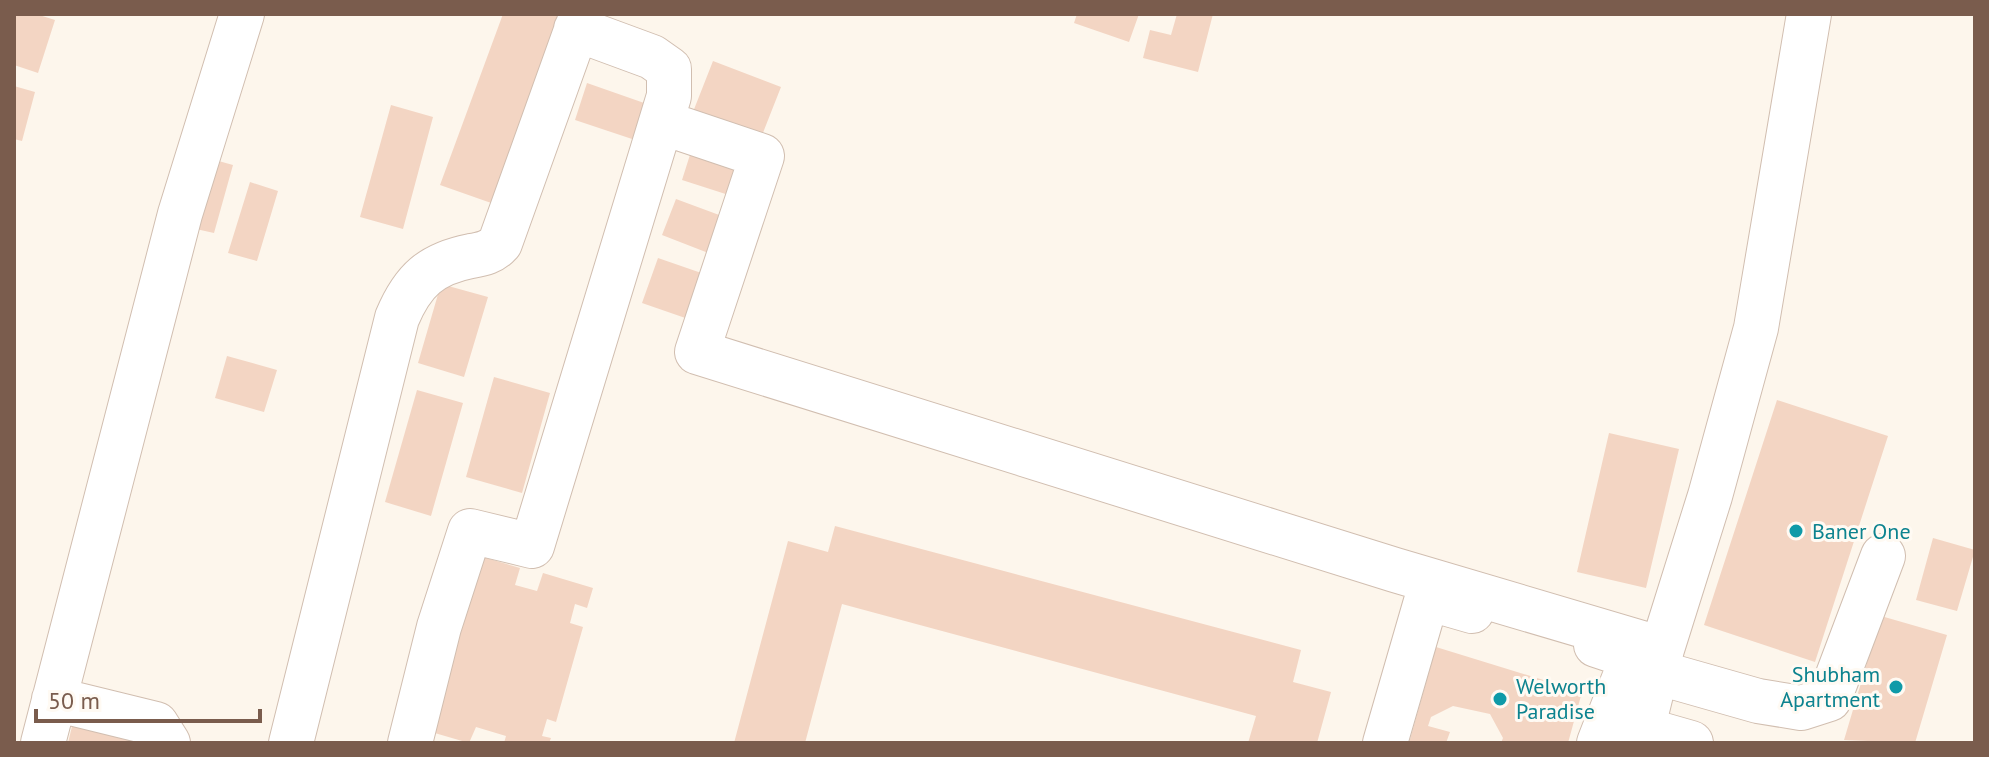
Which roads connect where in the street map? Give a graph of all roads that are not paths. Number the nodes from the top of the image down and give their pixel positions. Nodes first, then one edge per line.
1 (242, 14) edge
2 (1809, 14) edge
3 (579, 22) edge
4 (661, 122) junction
5 (1883, 556) dead end
6 (1659, 660) junction
7 (54, 699) junction
8 (1640, 736) edge
9 (43, 743) edge
10 (168, 743) edge
11 (291, 743) edge
12 (410, 743) edge
13 (1385, 743) edge
14 (1599, 743) edge
15 (1691, 743) edge

1 - 7 street
2 - 6 street
3 - 4 street
3 - 11 street
4 - 6 street
4 - 12 street
5 - 6 street
6 - 8 street
7 - 9 street
7 - 10 street
8 - 15 street
13 - 14 street

